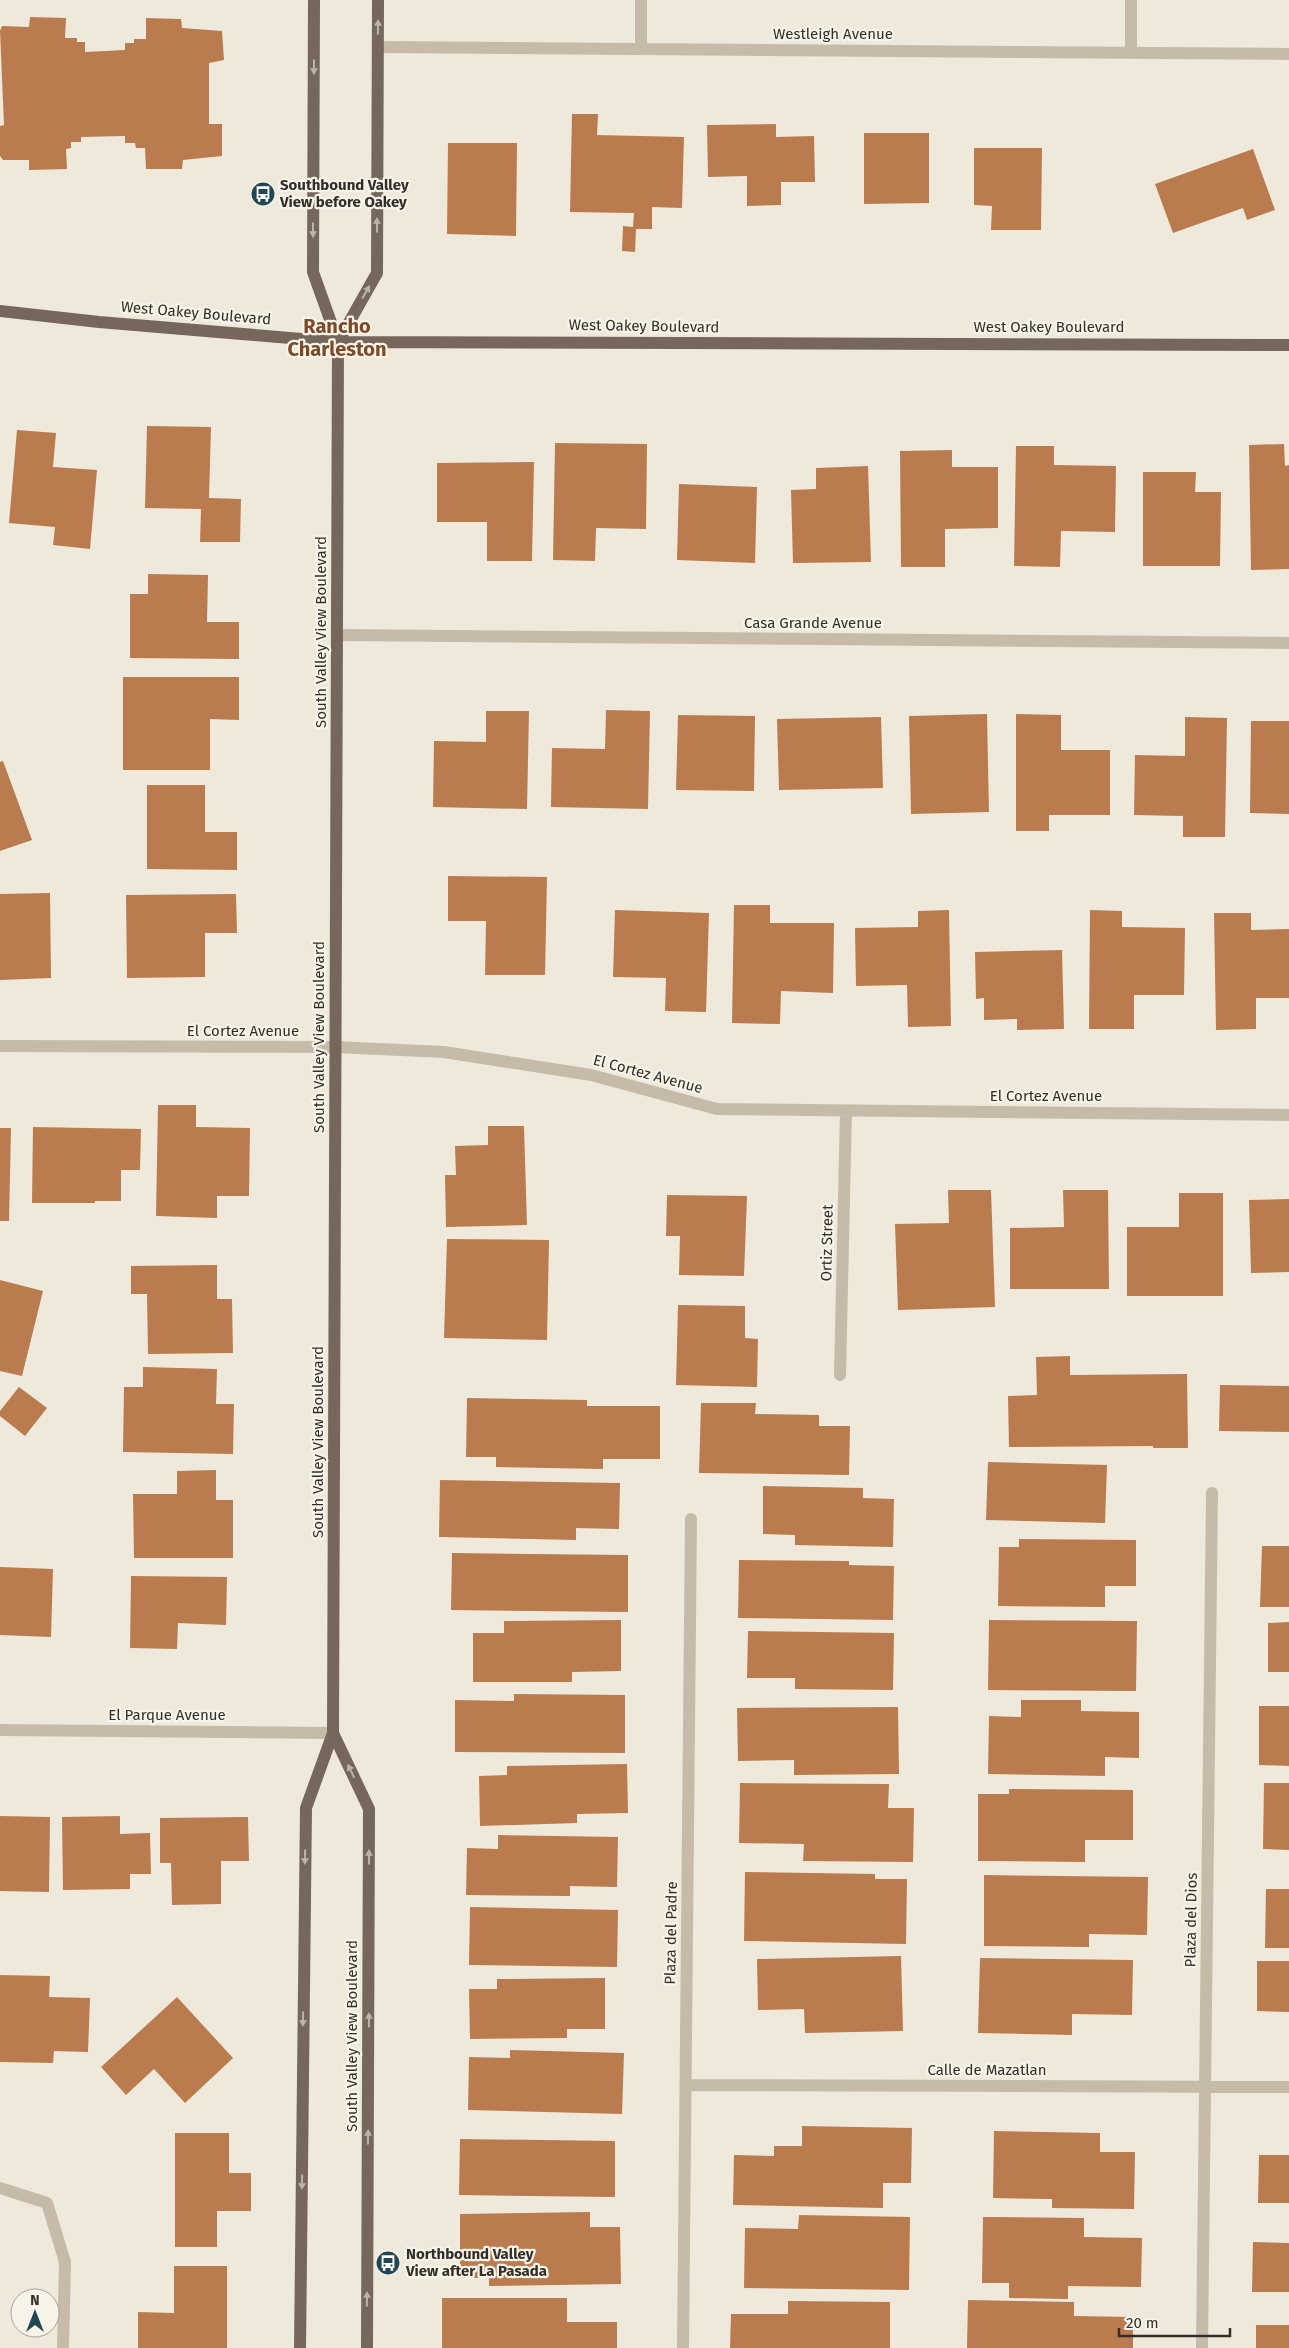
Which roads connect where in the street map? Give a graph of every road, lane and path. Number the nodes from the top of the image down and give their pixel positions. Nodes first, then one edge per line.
1 (314, 0) edge
2 (378, 0) edge
3 (641, 0) edge
4 (1131, 0) edge
5 (378, 47) junction
6 (641, 49) junction
7 (1131, 52) junction
8 (1289, 54) edge
9 (0, 311) edge
10 (338, 342) junction
11 (1289, 345) edge
12 (337, 635) junction
13 (1289, 644) edge
14 (0, 1046) edge
15 (335, 1047) junction
16 (846, 1111) junction
17 (1289, 1115) edge
18 (840, 1375) dead end
19 (1212, 1493) dead end
20 (691, 1519) dead end
21 (0, 1730) edge
22 (333, 1733) junction
23 (686, 2085) junction
24 (1205, 2087) junction
25 (1289, 2087) edge
26 (0, 2188) edge
27 (63, 2348) edge
28 (300, 2348) edge
29 (367, 2348) edge
30 (683, 2348) edge
31 (1202, 2348) edge

1 -> 10 main road, South Valley View Boulevard
5 -> 2 main road, South Valley View Boulevard
3 - 6 street
4 - 7 street
5 - 6 street, Westleigh Avenue
10 -> 5 main road, South Valley View Boulevard
6 - 7 street, Westleigh Avenue
7 - 8 street, Westleigh Avenue
9 - 10 main road, West Oakey Boulevard
10 - 11 main road, West Oakey Boulevard
10 - 12 main road, South Valley View Boulevard
12 - 13 street, Casa Grande Avenue
12 - 15 main road, South Valley View Boulevard
14 - 15 street, El Cortez Avenue
15 - 16 street, El Cortez Avenue
15 - 22 main road, South Valley View Boulevard
16 - 17 street, El Cortez Avenue
16 - 18 street, Ortiz Street
19 - 24 street, Plaza del Dios
20 - 23 street, Plaza del Padre
21 - 22 street, El Parque Avenue
22 -> 28 main road, South Valley View Boulevard
29 -> 22 main road, South Valley View Boulevard
23 - 24 street, Calle de Mazatlan
23 - 30 street, Plaza del Padre
24 - 25 street, Calle de Mazatlan
24 - 31 street, Plaza del Dios
26 - 27 street

